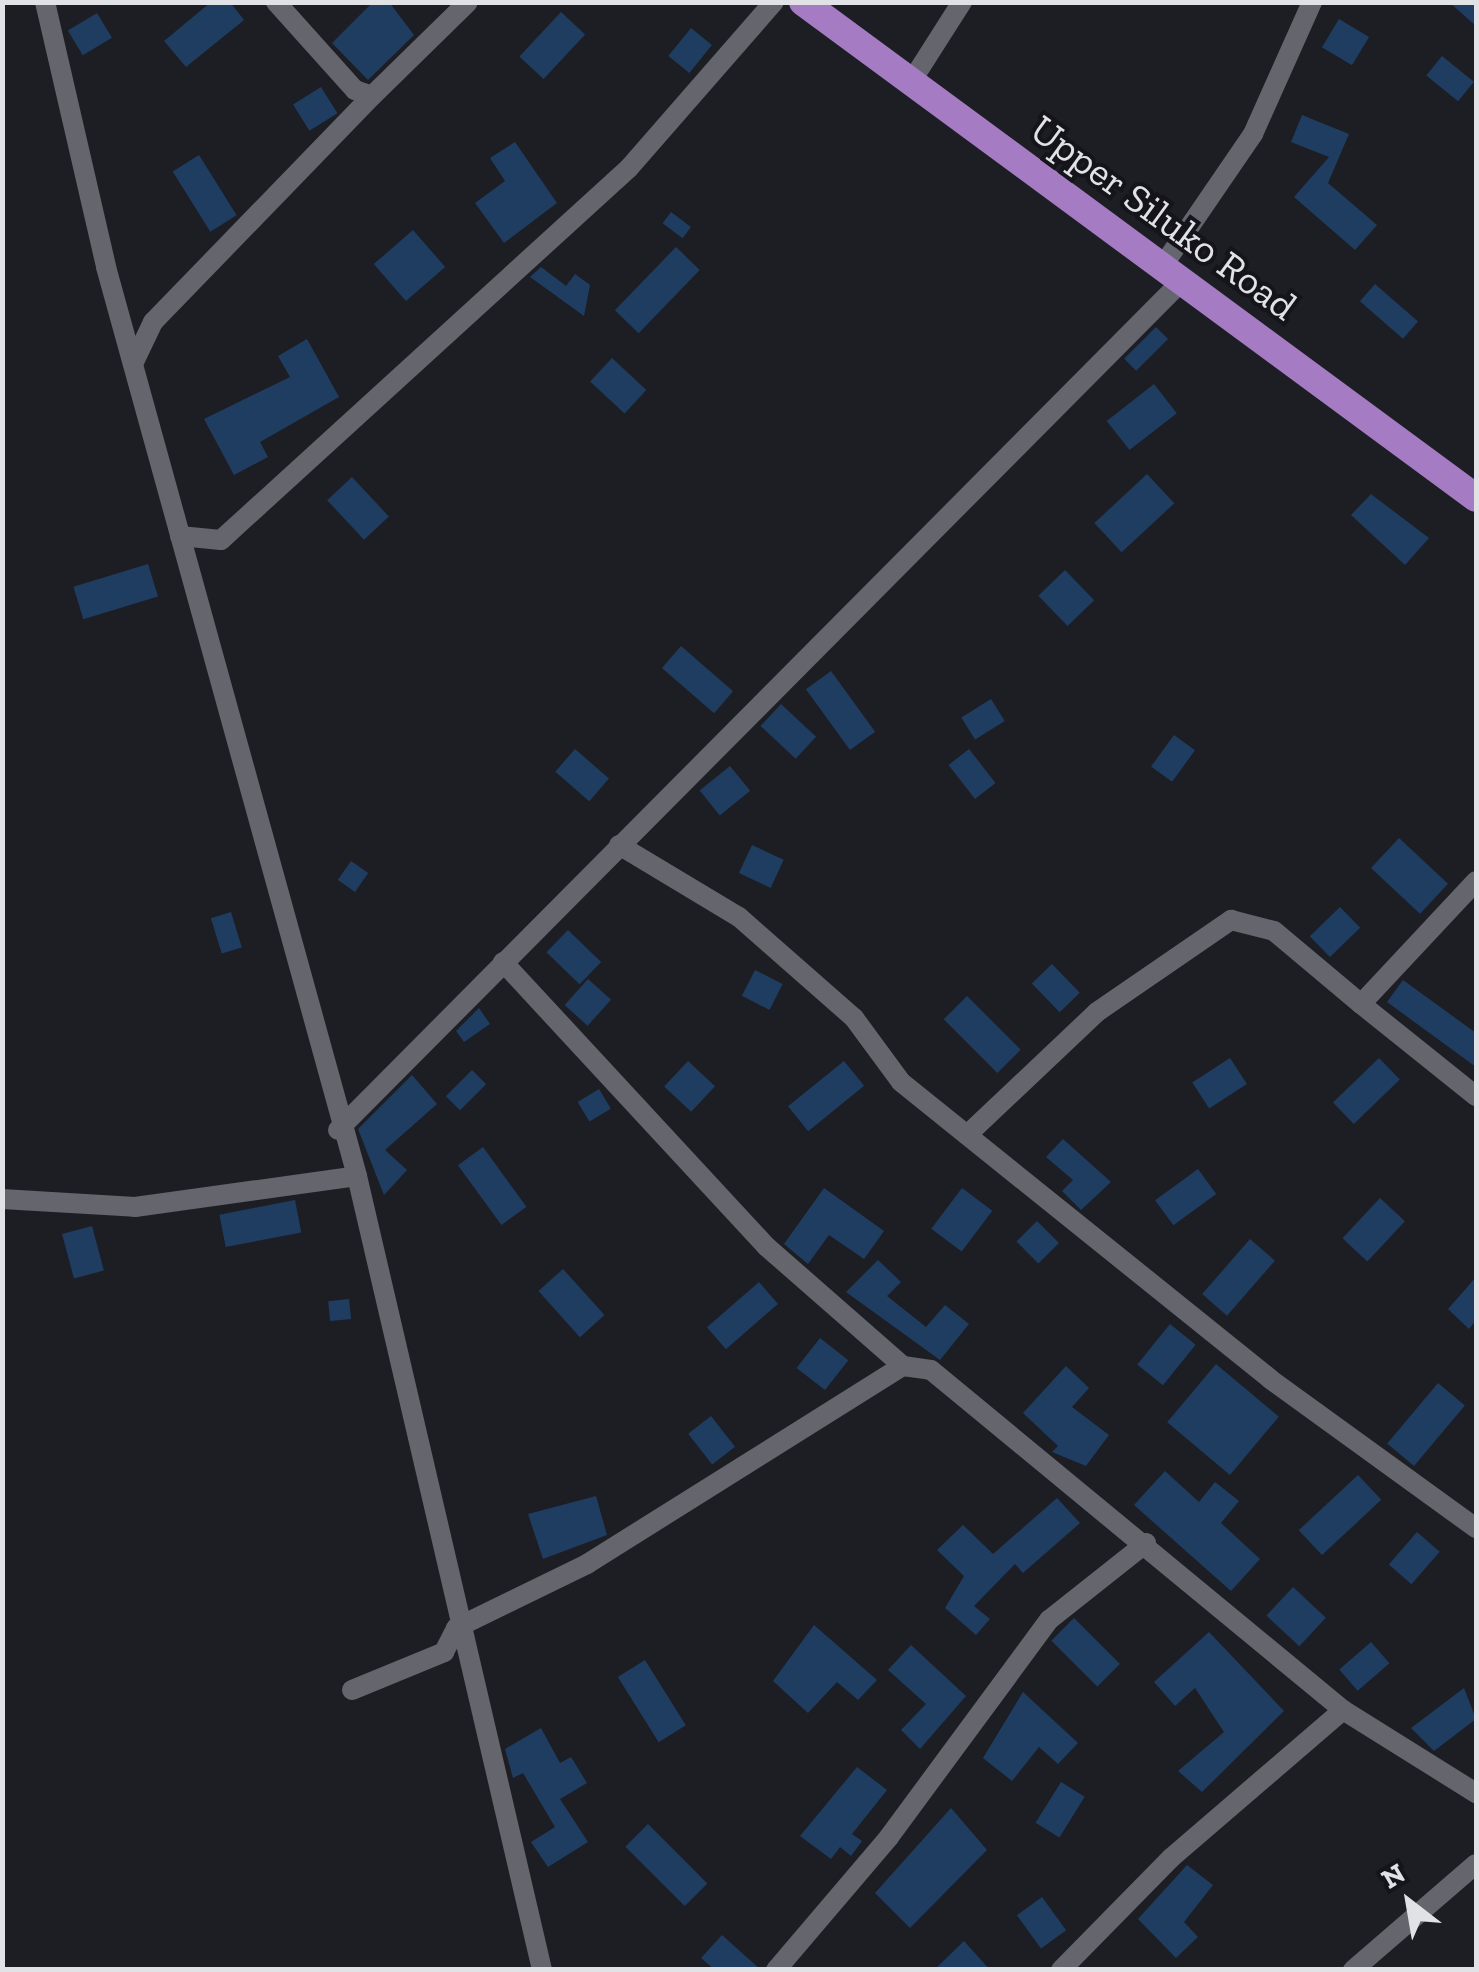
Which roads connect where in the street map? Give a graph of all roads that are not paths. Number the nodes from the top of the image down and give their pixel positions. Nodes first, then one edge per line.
1 (45, 2) edge
2 (276, 2) edge
3 (468, 2) edge
4 (774, 2) edge
5 (803, 2) edge
6 (962, 2) edge
7 (1312, 2) edge
8 (911, 82) junction
9 (372, 96) junction
10 (1174, 272) junction
11 (133, 364) junction
12 (1476, 498) edge
13 (180, 536) junction
14 (618, 845) junction
15 (1476, 881) edge
16 (503, 962) junction
17 (1362, 1004) junction
18 (1476, 1096) edge
19 (338, 1130) junction
20 (967, 1135) junction
21 (357, 1176) junction
22 (2, 1200) edge
23 (903, 1366) junction
24 (1476, 1528) edge
25 (1146, 1543) junction
26 (456, 1628) junction
27 (352, 1690) dead end
28 (1343, 1710) junction
29 (1476, 1793) edge
30 (1476, 1864) edge
31 (542, 1970) edge
32 (776, 1970) edge
33 (1062, 1970) edge
34 (1352, 1970) edge

1 - 11 street
2 - 9 street
3 - 9 street
4 - 13 street
5 - 8 main road, Upper Siluko Road
6 - 8 street
7 - 10 street
8 - 10 main road, Upper Siluko Road
9 - 11 street
10 - 12 main road, Upper Siluko Road
10 - 14 street
11 - 13 street
13 - 19 street
14 - 16 street
14 - 20 street
15 - 17 street
16 - 19 street
16 - 23 street
17 - 18 street
17 - 20 street
19 - 21 street
20 - 24 street
21 - 22 street
21 - 26 street
23 - 25 street
23 - 26 street
25 - 28 street
25 - 32 street
26 - 27 street
26 - 31 street
28 - 29 street
28 - 33 street
30 - 34 street

